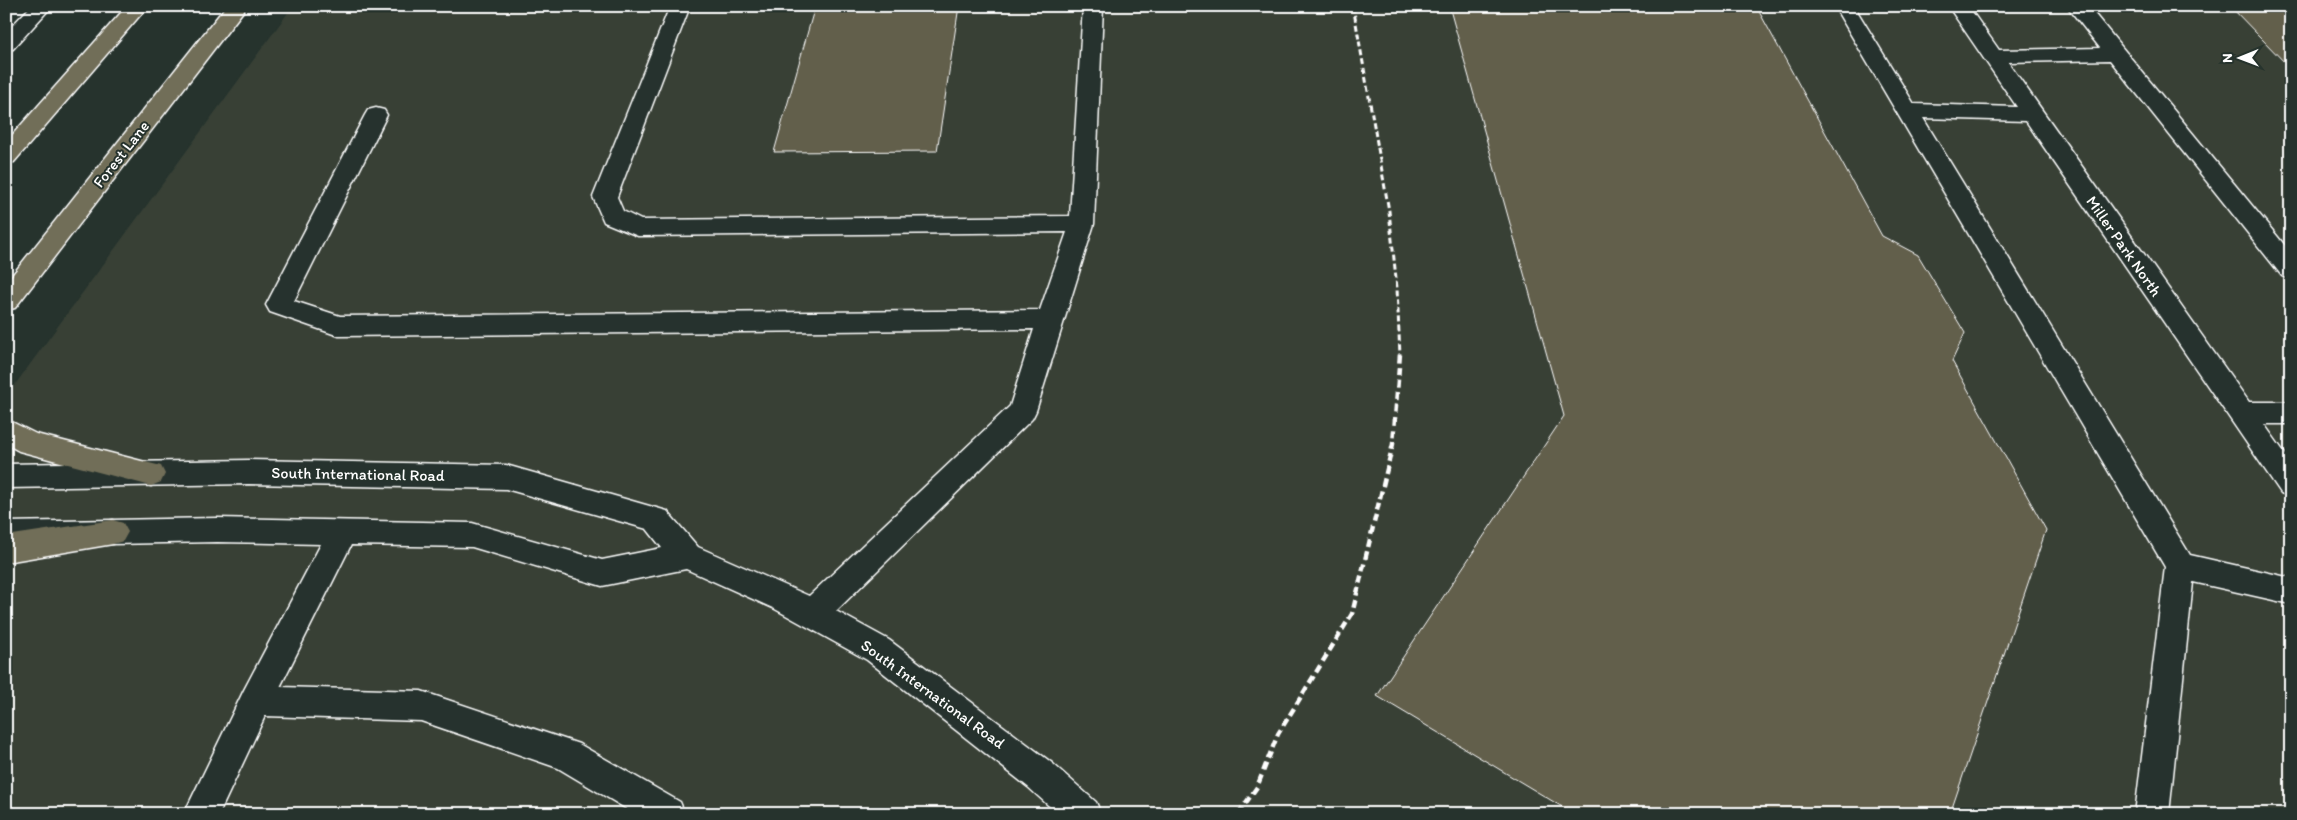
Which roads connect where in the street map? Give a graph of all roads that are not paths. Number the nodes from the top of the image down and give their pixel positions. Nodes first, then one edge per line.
1 (42, 6) edge
2 (138, 6) edge
3 (237, 6) edge
4 (680, 6) edge
5 (1093, 6) edge
6 (1844, 6) edge
7 (1958, 6) edge
8 (2077, 6) edge
9 (6, 45) edge
10 (2117, 54) junction
11 (1993, 56) junction
12 (1907, 111) junction
13 (2032, 114) junction
14 (376, 115) dead end
15 (6, 157) edge
16 (1082, 224) junction
17 (2291, 270) edge
18 (7, 302) edge
19 (1050, 319) junction
20 (2240, 413) junction
21 (2291, 413) edge
22 (6, 430) edge
23 (151, 474) junction
24 (6, 476) edge
25 (2291, 485) edge
26 (113, 532) junction
27 (343, 532) junction
28 (6, 534) edge
29 (6, 549) edge
30 (688, 556) junction
31 (2180, 566) junction
32 (2291, 591) edge
33 (813, 614) junction
34 (256, 701) junction
35 (201, 814) edge
36 (668, 814) edge
37 (1084, 814) edge
38 (2152, 814) edge

1 - 9 street
2 - 15 main road
3 - 18 main road, Forest Lane
4 - 16 street
5 - 16 street
6 - 12 street
7 - 11 street, Miller Park North
8 - 10 street
10 - 11 street
10 - 17 street
11 - 13 street, Miller Park North
12 - 13 street
12 - 31 street
13 - 20 street, Miller Park North
14 - 19 street
16 - 19 street
19 - 33 street
20 - 21 street
20 - 25 street, Miller Park North
22 - 23 main road
23 - 24 street, South International Road
23 - 30 street, South International Road
26 - 27 street
26 - 28 street
26 - 29 main road
27 - 30 street
27 - 34 street
30 - 33 street, South International Road
31 - 32 street
31 - 38 street
33 - 37 street, South International Road
34 - 35 street
34 - 36 street

